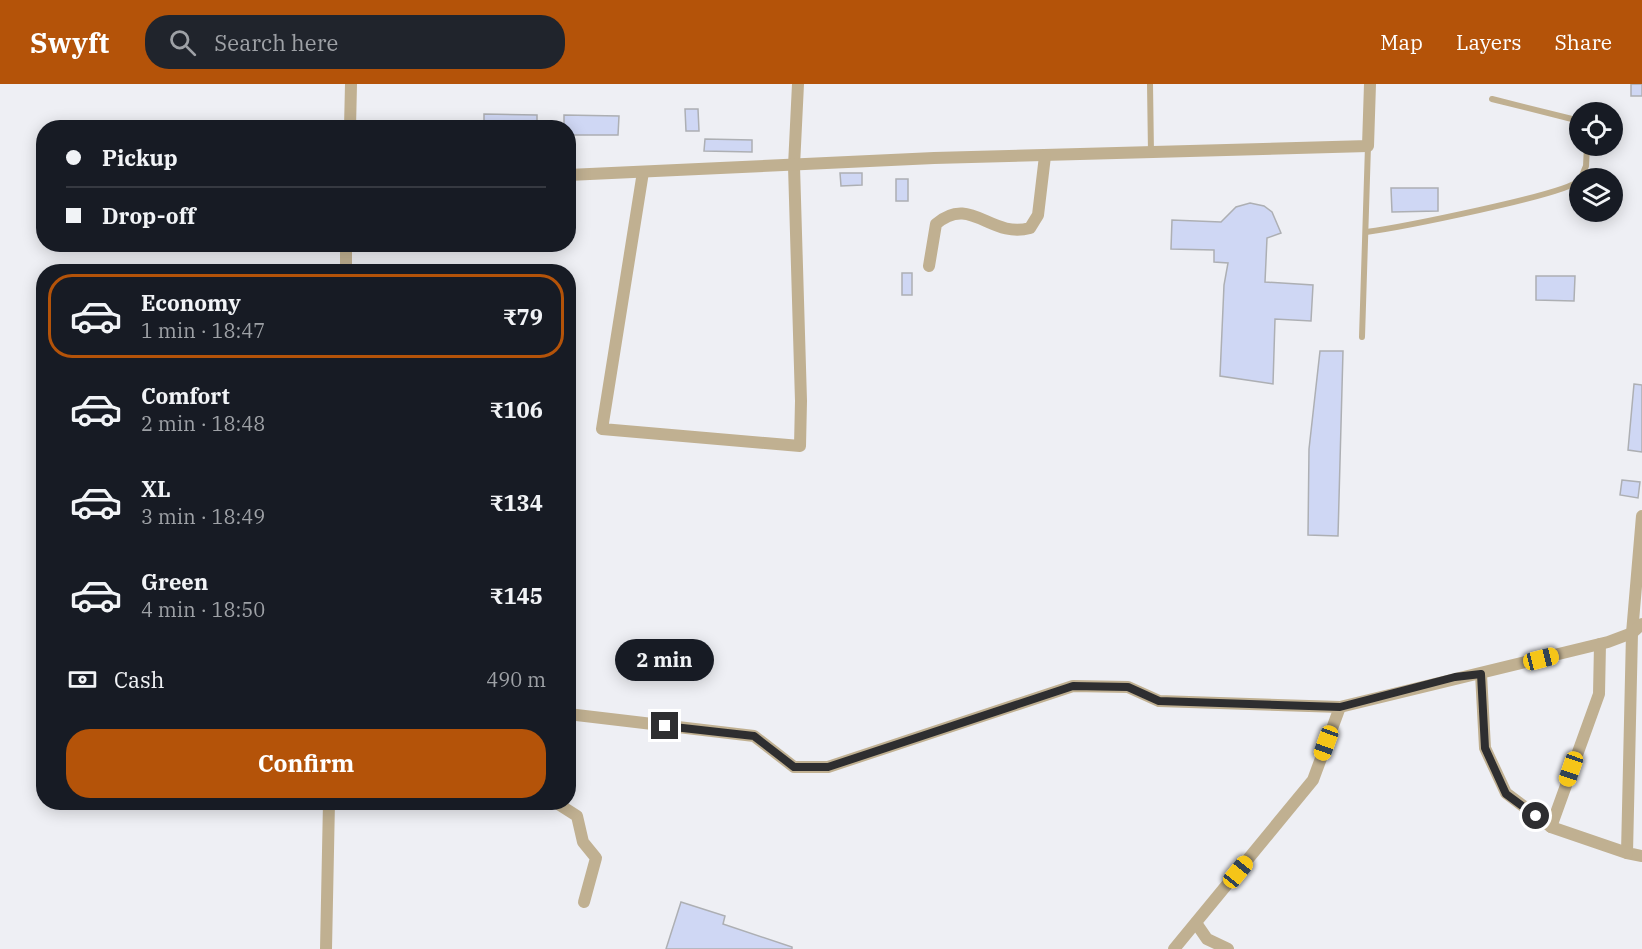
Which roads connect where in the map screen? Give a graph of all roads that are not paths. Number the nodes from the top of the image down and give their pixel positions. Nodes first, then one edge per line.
1 (351, 84) edge
2 (798, 84) edge
3 (1150, 84) edge
4 (1370, 84) edge
5 (1492, 99) dead end
6 (1569, 118) edge
7 (350, 120) edge
8 (1368, 146) junction
9 (1151, 153) junction
10 (1045, 156) junction
11 (794, 166) junction
12 (643, 172) junction
13 (576, 175) edge
14 (1569, 187) edge
15 (1366, 232) junction
16 (929, 266) dead end
17 (1362, 337) dead end
18 (1642, 516) edge
19 (1642, 624) edge
20 (1632, 633) junction
21 (1600, 644) junction
22 (1481, 674) junction
23 (1340, 707) junction
24 (576, 715) edge
25 (329, 810) edge
26 (568, 810) edge
27 (1551, 827) junction
28 (1627, 853) junction
29 (1642, 856) edge
30 (584, 902) dead end
31 (1196, 922) junction
32 (326, 949) edge
33 (1174, 949) edge
34 (1228, 949) edge

1 - 7 street
2 - 11 street
3 - 9 lane
4 - 8 street
5 - 6 lane
8 - 9 street
8 - 15 lane
9 - 10 street
10 - 11 street
10 - 16 street
11 - 12 street
11 - 12 street
12 - 13 street
14 - 15 lane
15 - 17 lane
18 - 20 street
19 - 20 street
20 - 21 street
20 - 28 street
21 - 22 street
21 - 27 street
22 - 23 street
22 - 27 street
23 - 24 street
23 - 31 street
25 - 32 street
26 - 30 street
27 - 28 street
28 - 29 street
31 - 33 street
31 - 34 street

